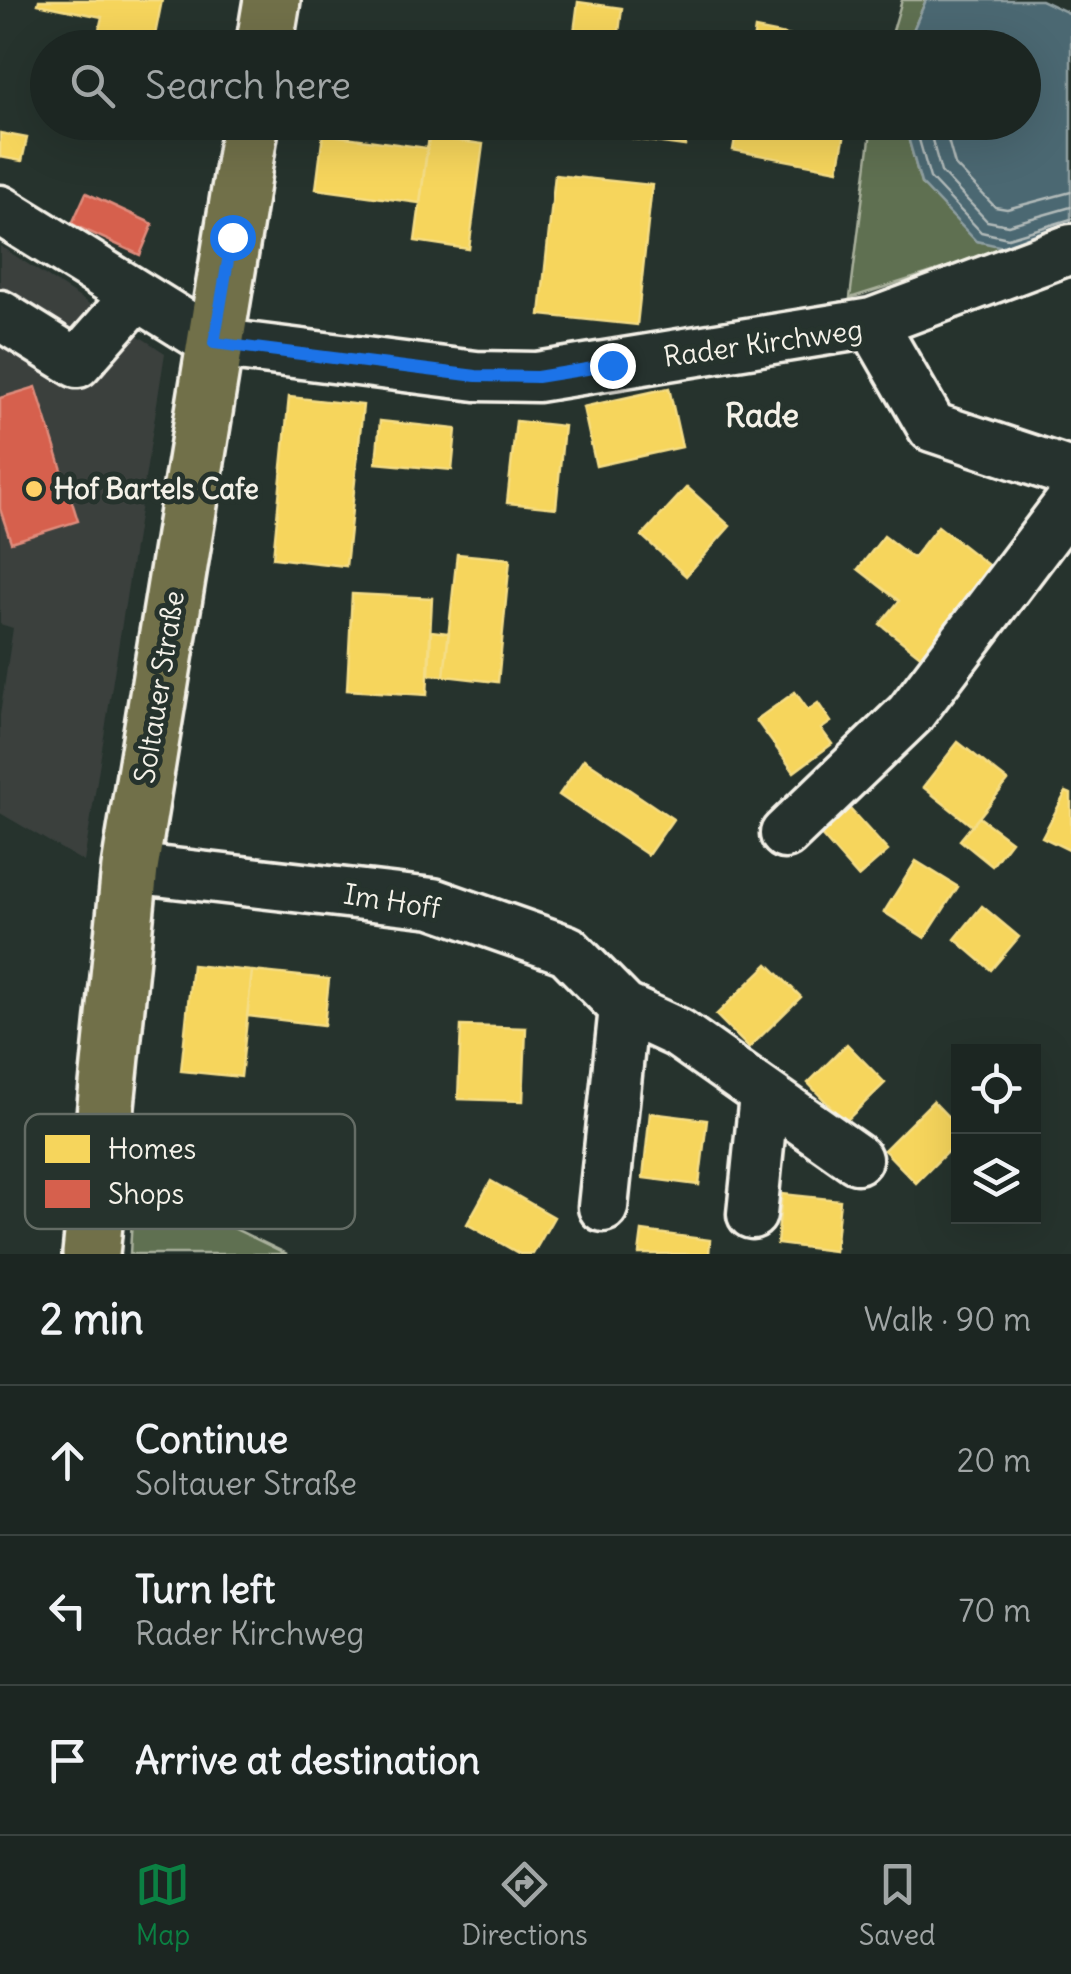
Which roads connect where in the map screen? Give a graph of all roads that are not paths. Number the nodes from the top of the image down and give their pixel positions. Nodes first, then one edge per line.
1 (272, 0) edge
2 (267, 30) edge
3 (248, 140) edge
4 (0, 210) edge
5 (1071, 249) edge
6 (136, 295) junction
7 (0, 315) edge
8 (872, 323) junction
9 (214, 343) junction
10 (1071, 472) edge
11 (1071, 501) edge
12 (785, 834) dead end
13 (130, 868) junction
14 (624, 1008) junction
15 (764, 1096) junction
16 (106, 1114) edge
17 (857, 1158) dead end
18 (603, 1206) dead end
19 (752, 1214) dead end
20 (94, 1229) edge
21 (92, 1254) edge

1 - 2 main road
3 - 9 main road, Soltauer Straße
4 - 6 street
5 - 8 street
6 - 7 street
6 - 9 street
8 - 9 street, Rader Kirchweg
8 - 10 street, Rader Kirchweg
9 - 13 main road, Soltauer Straße
11 - 12 street
13 - 14 street, Im Hoff
13 - 16 main road, Soltauer Straße
14 - 15 street
14 - 18 street
15 - 17 street
15 - 19 street
20 - 21 main road, Soltauer Straße

